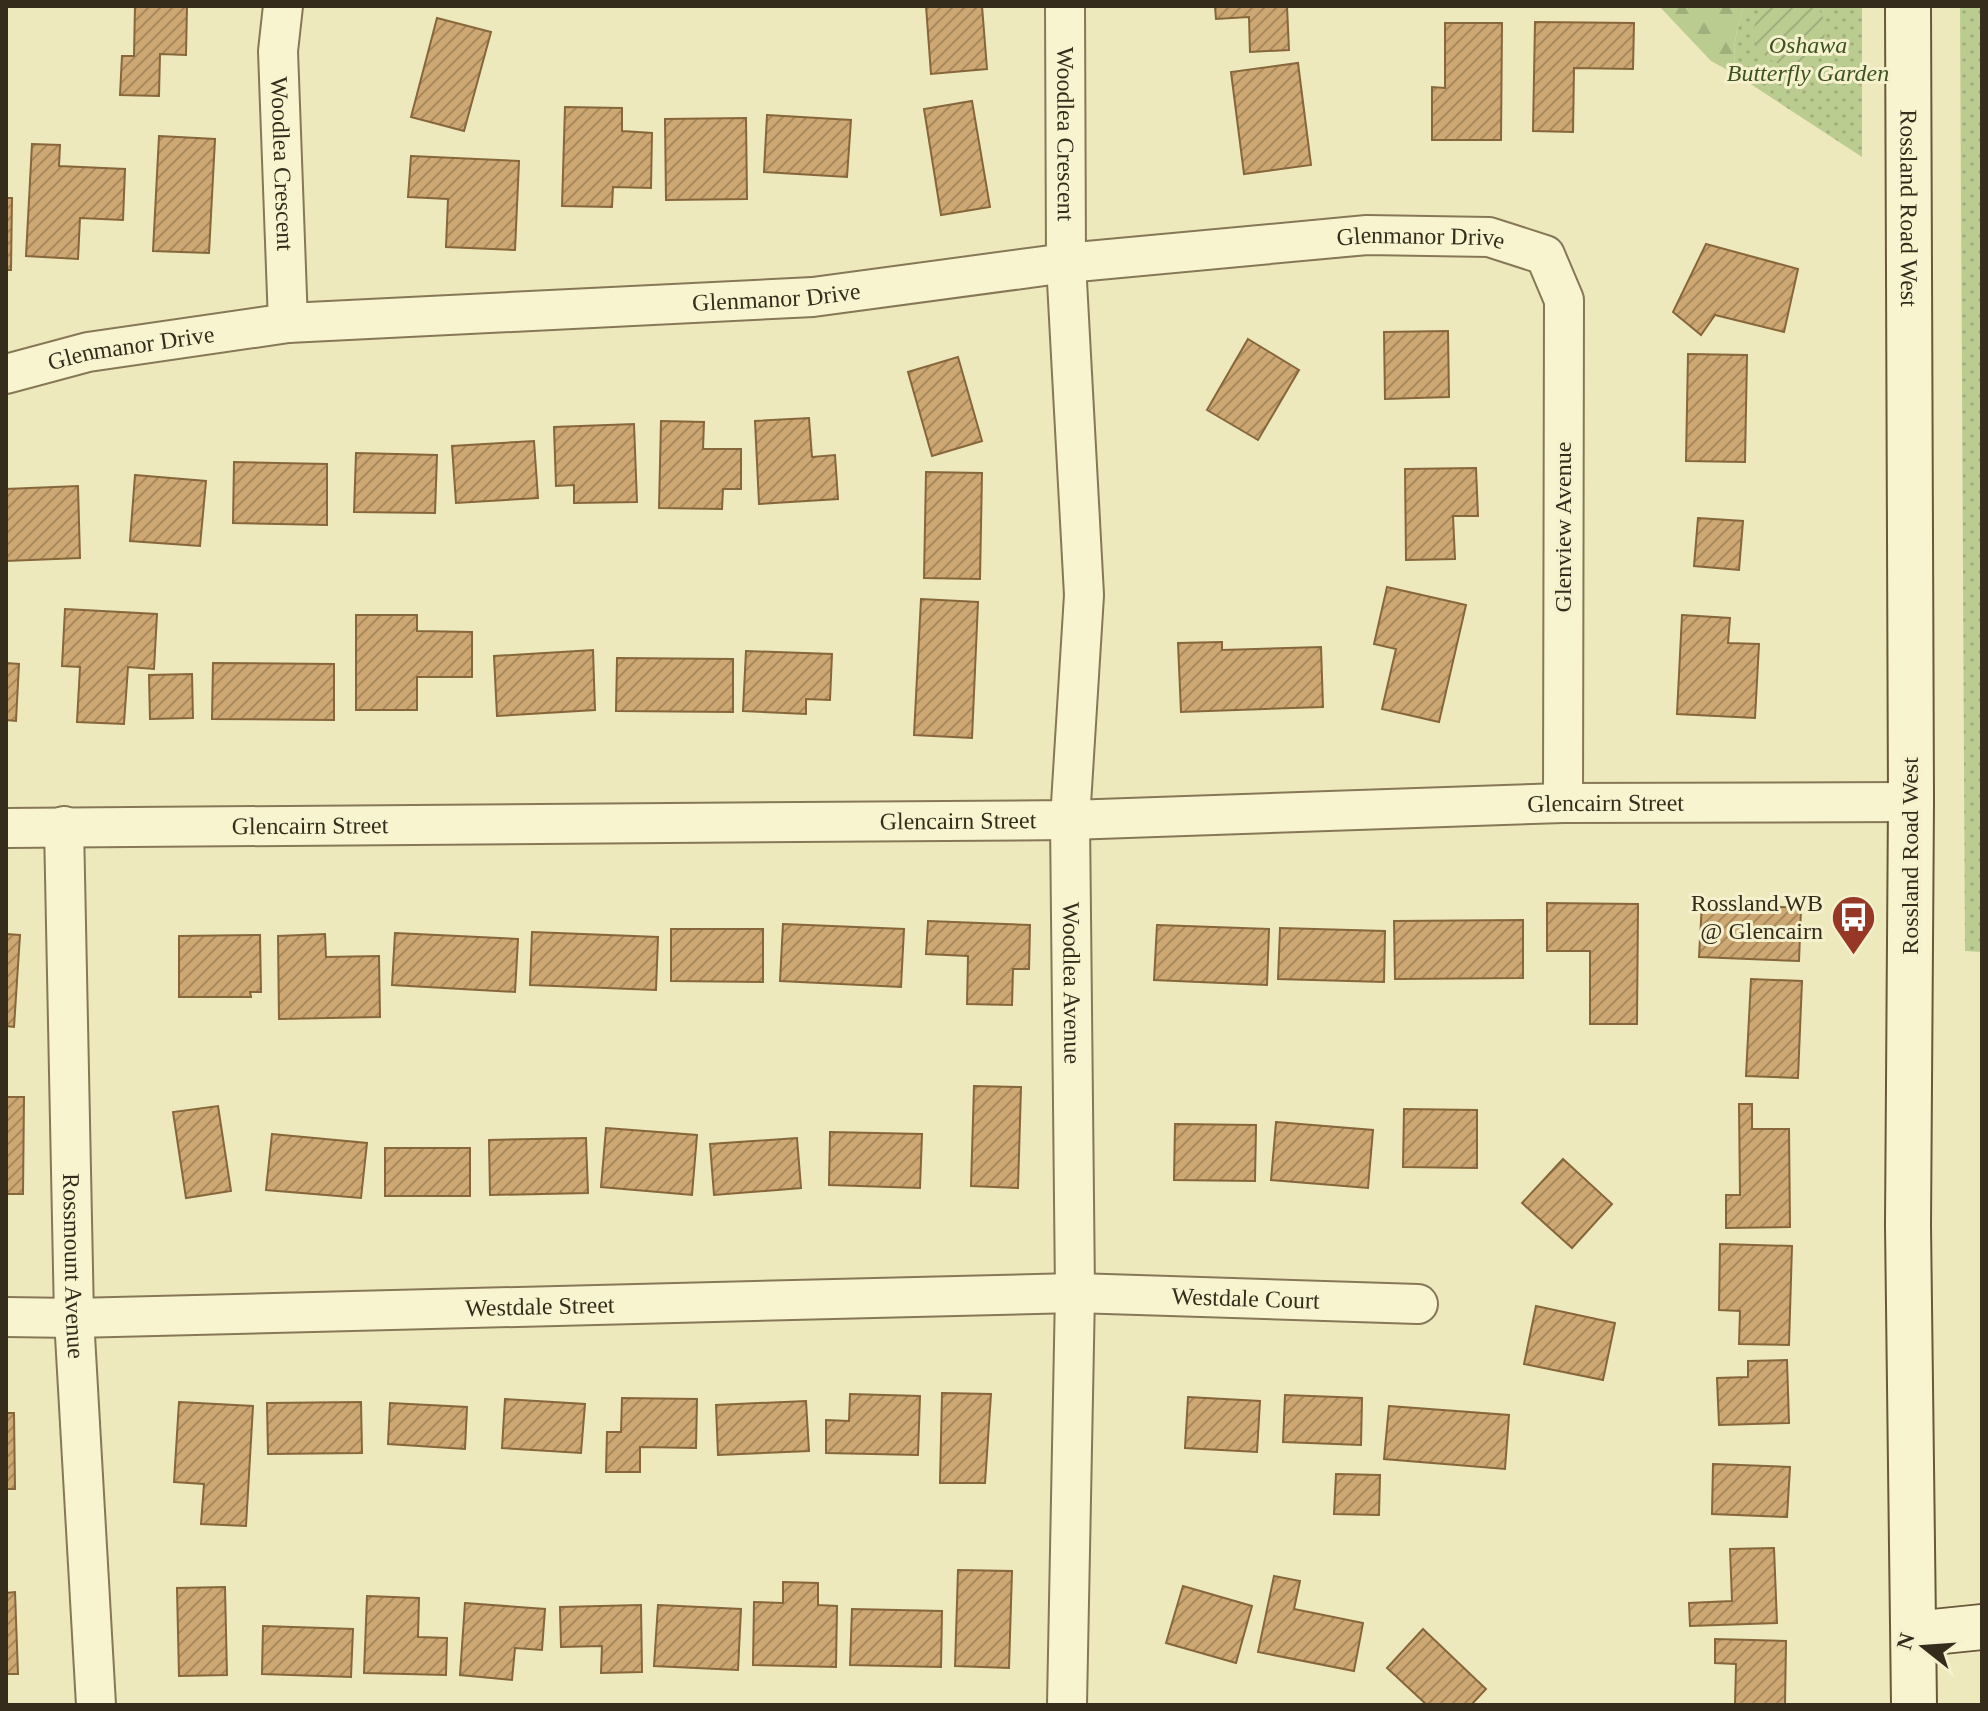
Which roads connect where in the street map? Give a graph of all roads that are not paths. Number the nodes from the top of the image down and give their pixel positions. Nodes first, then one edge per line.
1 (283, 6) edge
2 (1065, 6) edge
3 (1908, 6) edge
4 (1545, 255) joint
5 (1066, 263) junction
6 (288, 323) junction
7 (6, 374) edge
8 (1911, 802) junction
9 (1563, 803) junction
10 (1070, 820) junction
11 (64, 826) junction
12 (6, 828) edge
13 (1075, 1293) junction
14 (1418, 1304) dead end
15 (6, 1317) edge
16 (74, 1318) junction
17 (1982, 1627) edge
18 (1914, 1634) junction
19 (96, 1705) edge
20 (1067, 1705) edge
21 (1914, 1705) edge

1 - 6 street, Woodlea Crescent
2 - 5 street, Woodlea Crescent
3 - 8 main road, Rossland Road West
4 - 5 street, Glenmanor Drive
4 - 9 street, Glenview Avenue
5 - 6 street, Glenmanor Drive
5 - 10 street, Woodlea Avenue
6 - 7 street, Glenmanor Drive
8 - 9 street, Glencairn Street
8 - 18 main road, Rossland Road West
9 - 10 street, Glencairn Street
10 - 11 street, Glencairn Street
10 - 13 street, Woodlea Avenue
11 - 12 street, Glencairn Street
11 - 16 street, Rossmount Avenue
13 - 14 street, Westdale Court
13 - 16 street, Westdale Street
13 - 20 street, Woodlea Avenue
15 - 16 street, Westdale Street
16 - 19 street, Rossmount Avenue
17 - 18 main road
18 - 21 main road, Rossland Road West

